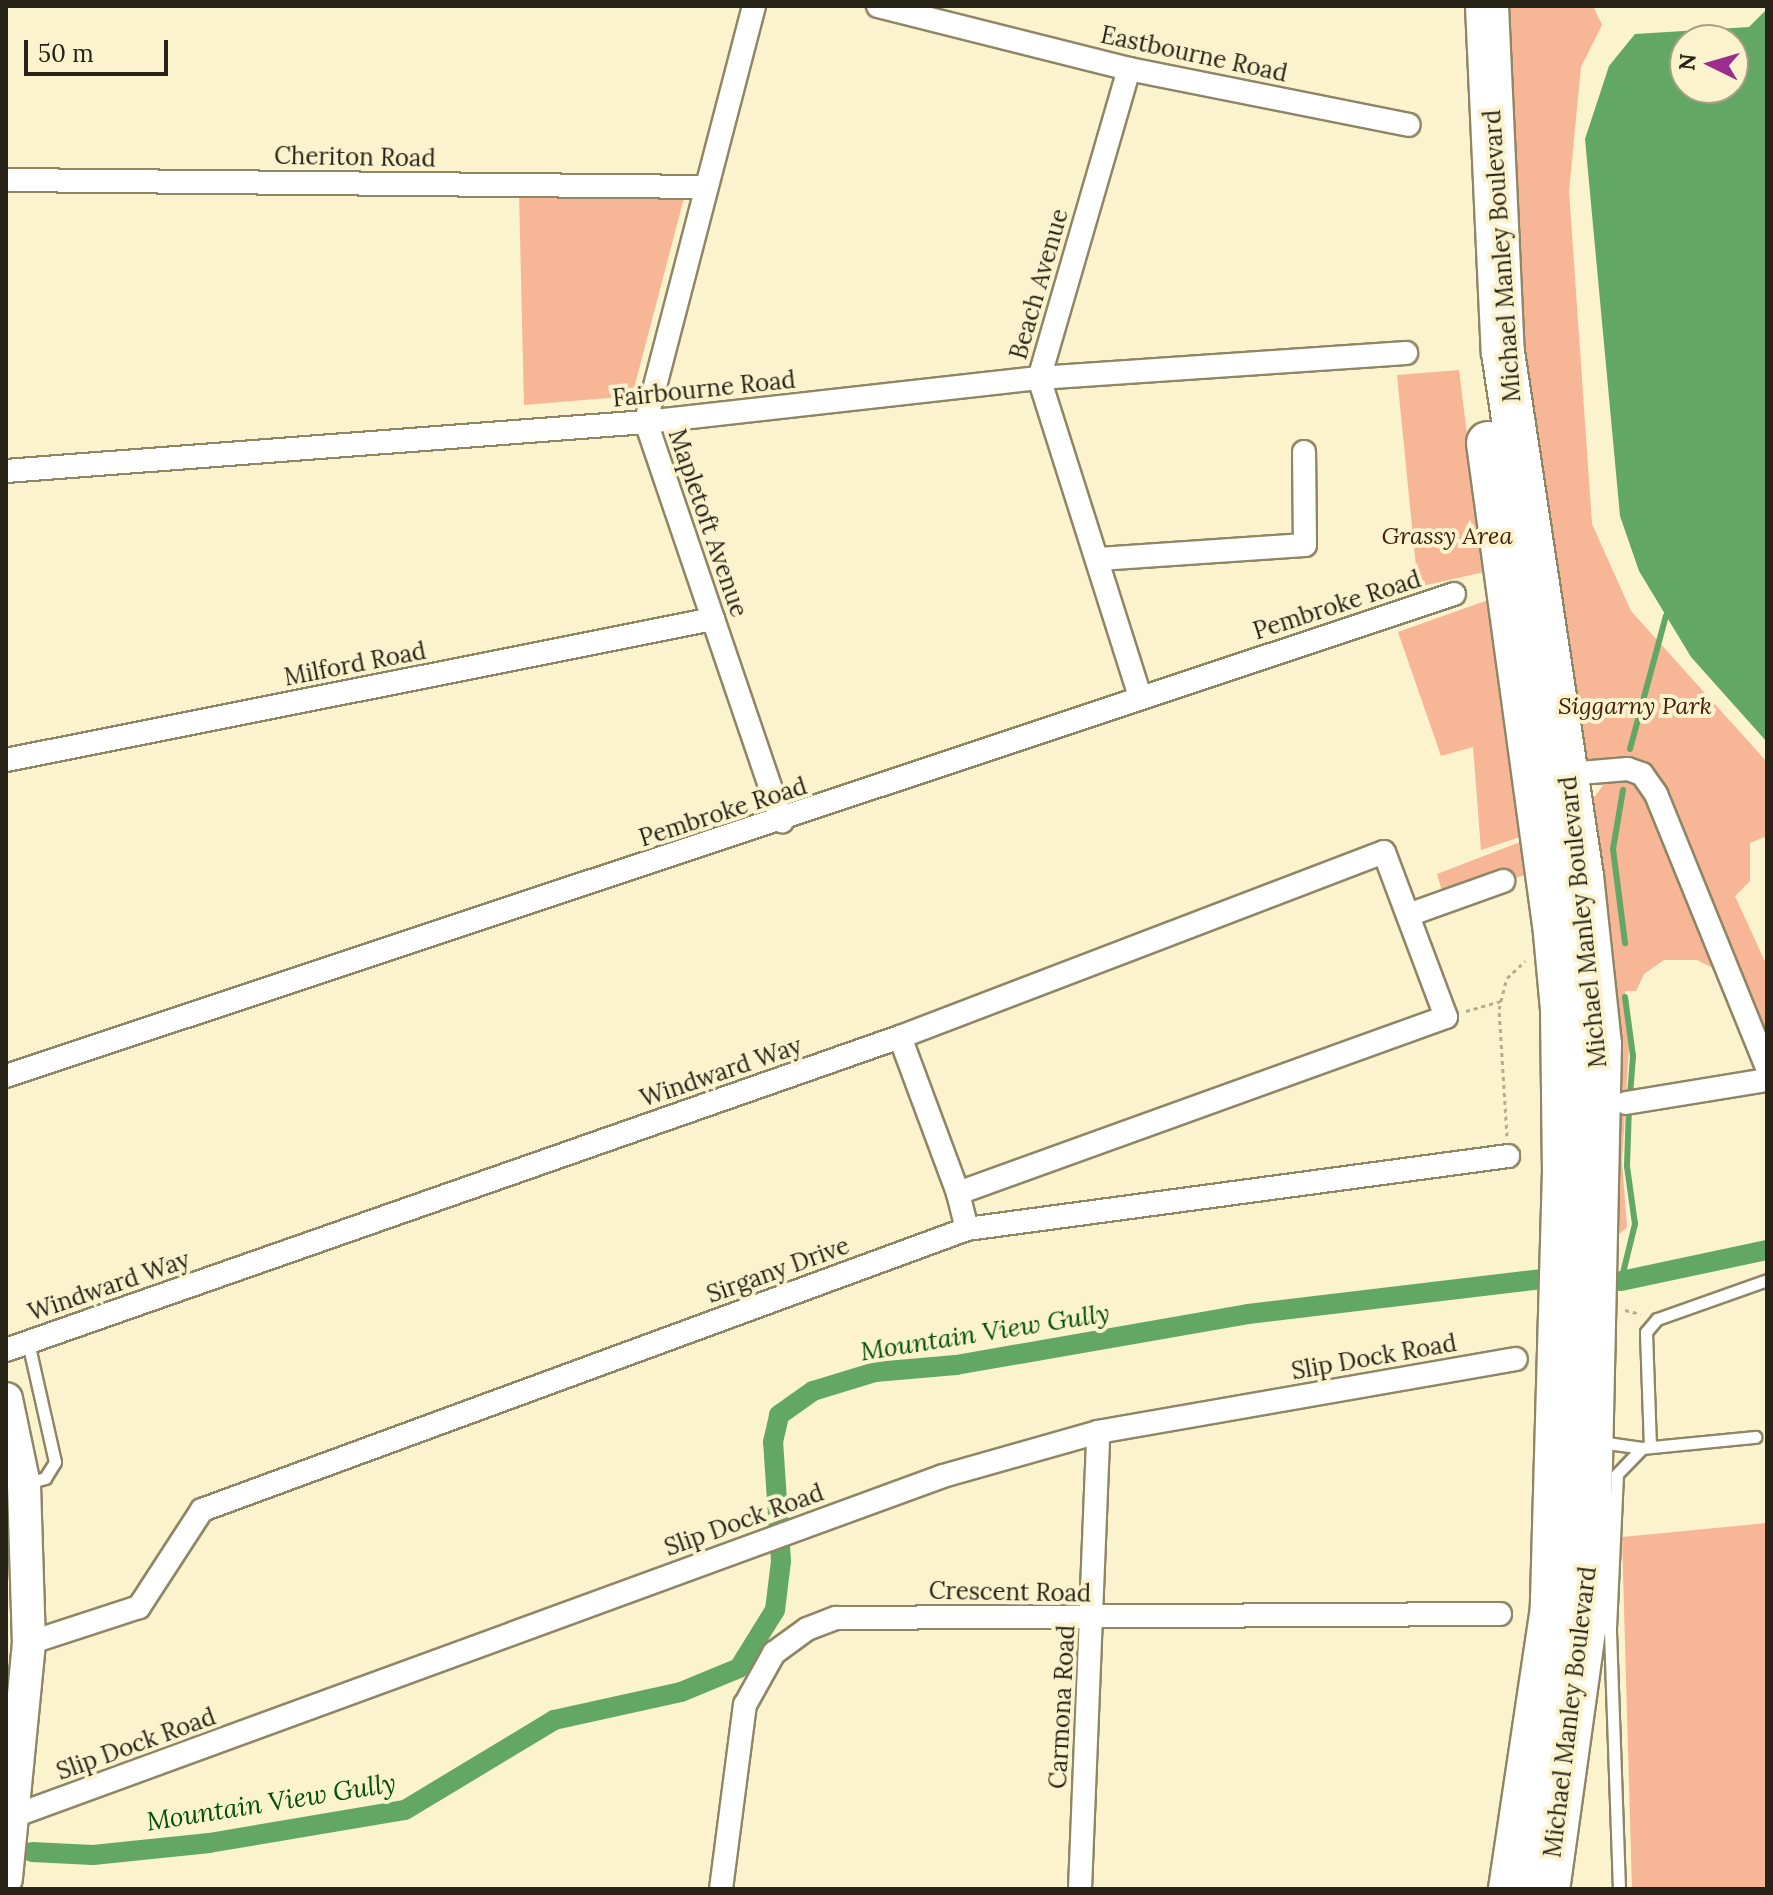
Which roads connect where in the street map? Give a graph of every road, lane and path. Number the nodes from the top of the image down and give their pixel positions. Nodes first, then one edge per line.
1 (754, 6) edge
2 (878, 6) edge
3 (1462, 6) edge
4 (1487, 6) edge
5 (1129, 69) junction
6 (1408, 125) dead end
7 (6, 180) edge
8 (704, 187) junction
9 (1406, 353) dead end
10 (1039, 378) junction
11 (646, 422) junction
12 (1304, 452) dead end
13 (6, 471) edge
14 (1099, 559) junction
15 (1454, 594) dead end
16 (713, 619) junction
17 (1140, 696) junction
18 (6, 760) edge
19 (1568, 774) junction
20 (782, 821) junction
21 (1503, 881) dead end
22 (1411, 914) junction
23 (1555, 935) junction
24 (1501, 1001) junction
25 (1446, 1017) junction
26 (900, 1037) junction
27 (1767, 1068) edge
28 (6, 1076) edge
29 (1767, 1080) edge
30 (1626, 1103) dead end
31 (1508, 1156) joint
32 (958, 1193) junction
33 (967, 1229) junction
34 (1767, 1280) edge
35 (28, 1342) junction
36 (6, 1350) edge
37 (1516, 1359) dead end
38 (6, 1399) edge
39 (1098, 1432) junction
40 (1755, 1437) dead end
41 (1592, 1441) junction
42 (1646, 1448) junction
43 (24, 1485) junction
44 (1500, 1614) dead end
45 (1093, 1619) junction
46 (29, 1643) junction
47 (14, 1816) junction
48 (1520, 1847) junction
49 (6, 1879) edge
50 (721, 1889) edge
51 (1080, 1889) edge
52 (1481, 1889) edge
53 (1510, 1889) edge
54 (1548, 1889) edge
55 (1619, 1889) edge

1 - 8 street, Mapletoft Avenue
2 - 5 street, Eastbourne Road
3 - 23 highway, Michael Manley Boulevard
4 - 19 highway, Michael Manley Boulevard
5 - 6 street, Eastbourne Road
5 - 10 street, Beach Avenue
7 - 8 street, Cheriton Road
8 - 11 street, Mapletoft Avenue
9 - 10 street, Fairbourne Road
10 - 11 street, Fairbourne Road
10 - 14 street, Beach Avenue
11 - 13 street, Fairbourne Road
11 - 16 street, Mapletoft Avenue
12 - 14 street
14 - 17 street, Beach Avenue
15 - 17 street, Pembroke Road
16 - 18 street, Milford Road
16 - 20 street, Mapletoft Avenue
17 - 20 street, Pembroke Road
19 - 27 street
19 - 41 highway, Michael Manley Boulevard
20 - 28 street, Pembroke Road
21 - 22 street
22 - 25 street
22 - 26 street, Windward Way
23 - 24 path
23 - 48 highway, Michael Manley Boulevard
24 - 25 path
24 - 31 path
25 - 32 street
26 - 32 street
26 - 35 street, Windward Way
29 - 30 street
31 - 33 street, Sirgany Drive
32 - 33 street
33 - 46 street, Sirgany Drive
34 - 42 lane
35 - 36 street, Windward Way
35 - 43 lane
37 - 39 street, Slip Dock Road
38 - 43 main road
39 - 45 street, Carmona Road
39 - 47 street, Slip Dock Road
40 - 42 lane
41 - 42 lane
41 - 54 highway, Michael Manley Boulevard
42 - 55 lane
43 - 46 main road
44 - 45 street, Crescent Road
45 - 50 street, Crescent Road
45 - 51 street, Carmona Road
46 - 47 main road
47 - 49 main road
48 - 52 highway
48 - 53 highway, Michael Manley Boulevard

